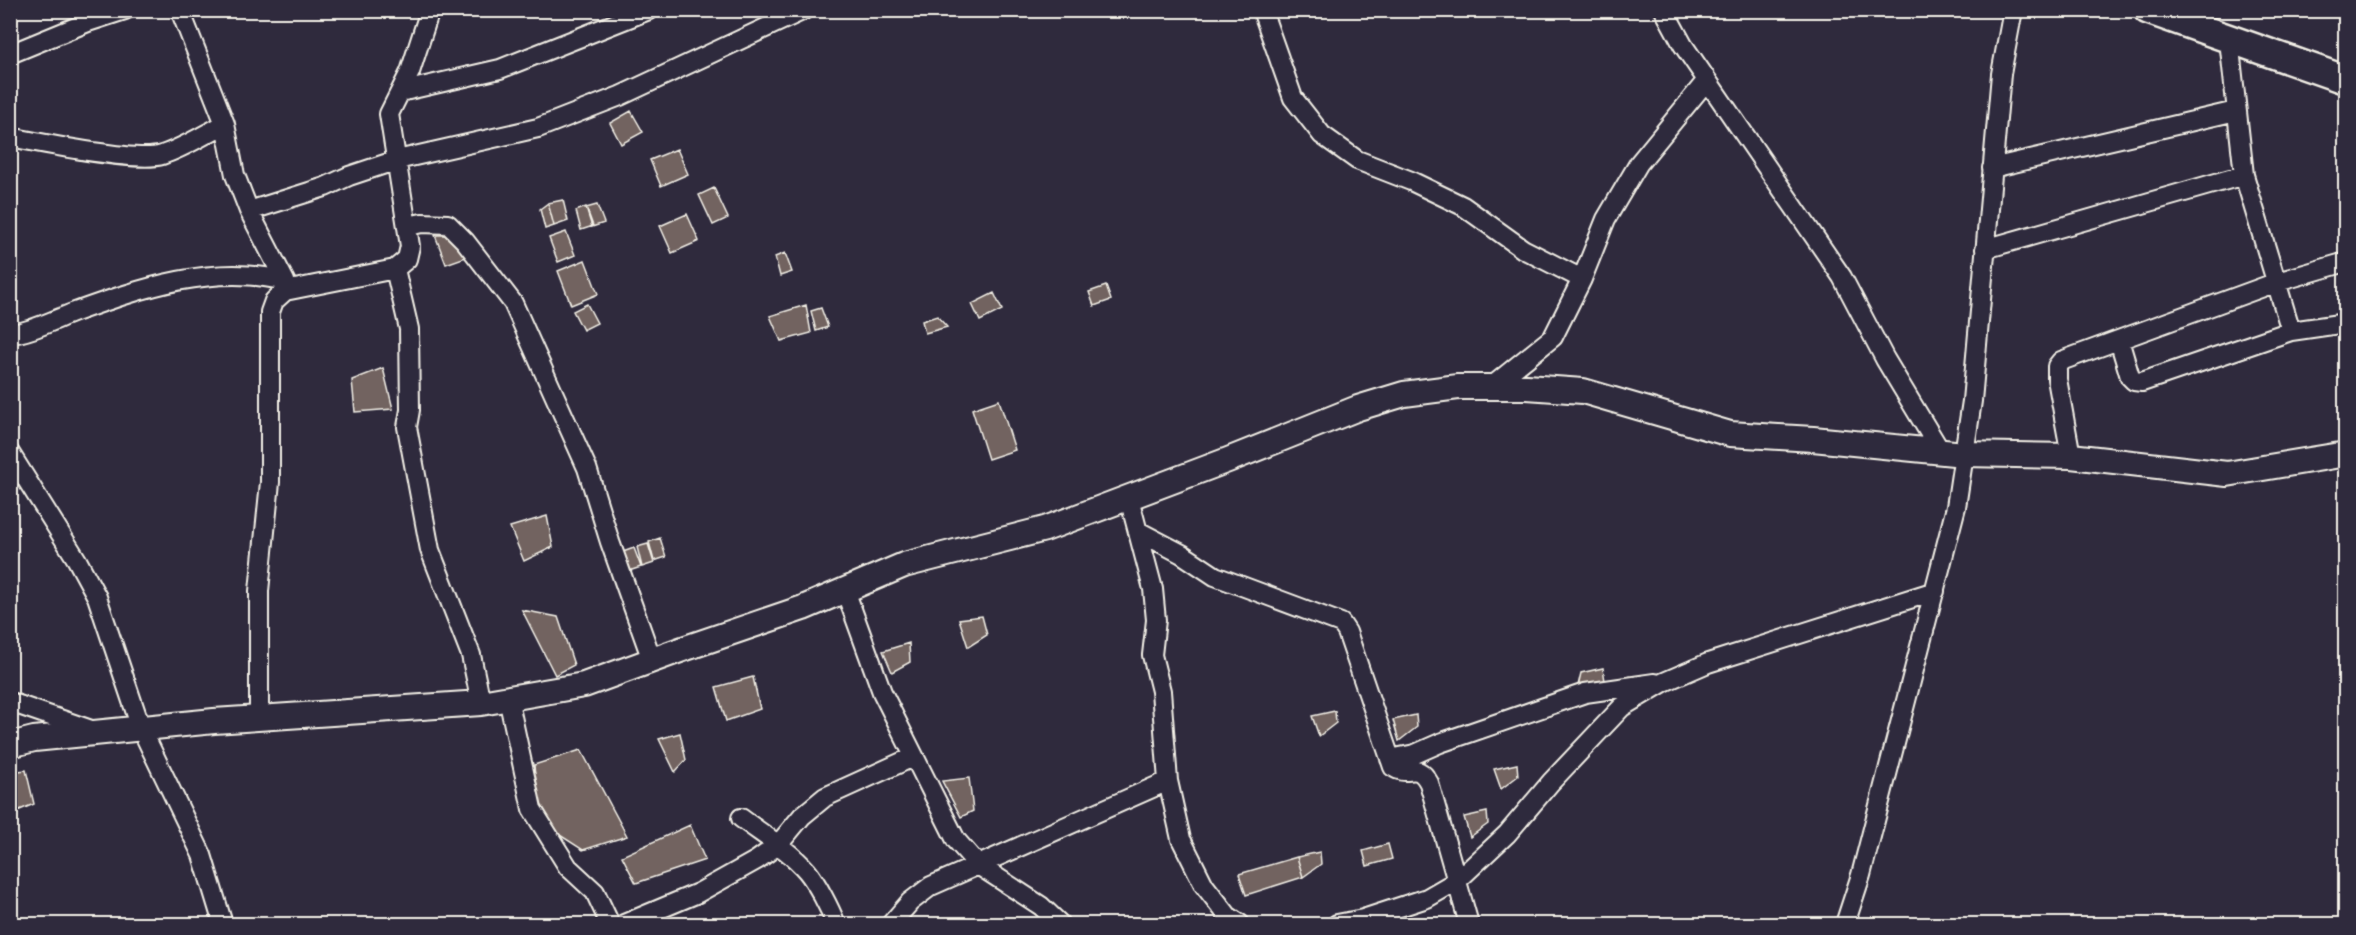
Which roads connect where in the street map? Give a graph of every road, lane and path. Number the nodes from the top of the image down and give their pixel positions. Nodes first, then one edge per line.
1 (125, 10) edge
2 (180, 10) edge
3 (429, 10) edge
4 (649, 10) edge
5 (804, 10) edge
6 (1262, 10) edge
7 (1664, 10) edge
8 (2013, 10) edge
9 (2163, 12) edge
10 (105, 14) edge
11 (2229, 40) junction
12 (10, 54) edge
13 (1707, 80) junction
14 (2345, 83) edge
15 (400, 92) junction
16 (2236, 111) junction
17 (225, 124) junction
18 (10, 137) edge
19 (397, 160) junction
20 (1992, 168) junction
21 (2244, 175) junction
22 (249, 211) junction
23 (408, 226) junction
24 (1985, 249) junction
25 (2346, 262) edge
26 (396, 268) junction
27 (1582, 279) junction
28 (2277, 282) junction
29 (285, 286) junction
30 (2346, 323) edge
31 (2291, 331) junction
32 (10, 334) edge
33 (2119, 340) junction
34 (1491, 387) junction
35 (10, 453) edge
36 (1953, 453) junction
37 (2346, 454) edge
38 (2071, 456) junction
39 (1129, 498) junction
40 (1138, 531) junction
41 (845, 590) junction
42 (1935, 591) junction
43 (652, 660) junction
44 (1664, 682) junction
45 (508, 698) junction
46 (10, 702) edge
47 (481, 703) junction
48 (259, 718) junction
49 (141, 728) junction
50 (99, 733) junction
51 (10, 745) edge
52 (913, 757) junction
53 (1390, 759) junction
54 (1168, 781) junction
55 (741, 818) dead end
56 (778, 845) junction
57 (978, 865) junction
58 (1458, 880) junction
59 (224, 924) edge
60 (610, 924) edge
61 (624, 924) edge
62 (836, 924) edge
63 (891, 924) edge
64 (1060, 924) edge
65 (1240, 924) edge
66 (1337, 924) edge
67 (1469, 924) edge
68 (1845, 924) edge

1 - 10 street
2 - 17 street
3 - 15 street
4 - 15 street
5 - 19 street
6 - 27 street
7 - 13 street
8 - 20 street
9 - 11 main road
10 - 12 street
11 - 14 main road
11 - 16 street
13 - 27 street
13 - 36 street
15 - 19 street
16 - 20 street
16 - 21 street
17 - 18 street
17 - 22 street
19 - 22 street
19 - 23 street
20 - 24 street
21 - 24 street
21 - 28 street
22 - 29 street
23 - 26 street
23 - 43 street
24 - 36 street
25 - 28 street
26 - 29 street
26 - 47 street
27 - 34 street
28 - 31 street
28 - 33 street
29 - 32 street
29 - 48 street
30 - 31 street
31 - 33 street
33 - 38 street
34 - 36 street
34 - 39 street
35 - 49 street
36 - 38 street
36 - 42 street
37 - 38 street
39 - 40 street
39 - 41 street
40 - 53 street
40 - 54 street
41 - 43 street
41 - 52 street
42 - 44 street
42 - 68 street
43 - 45 street
44 - 53 street
44 - 58 street
45 - 47 street
45 - 60 street
46 - 50 street
47 - 48 street
48 - 49 street
49 - 50 street
49 - 59 street
50 - 51 street
52 - 56 street
52 - 57 street
53 - 58 street
54 - 57 street
54 - 65 street
55 - 56 street
56 - 61 street
56 - 62 street
57 - 63 street
57 - 64 street
58 - 66 street
58 - 67 street

